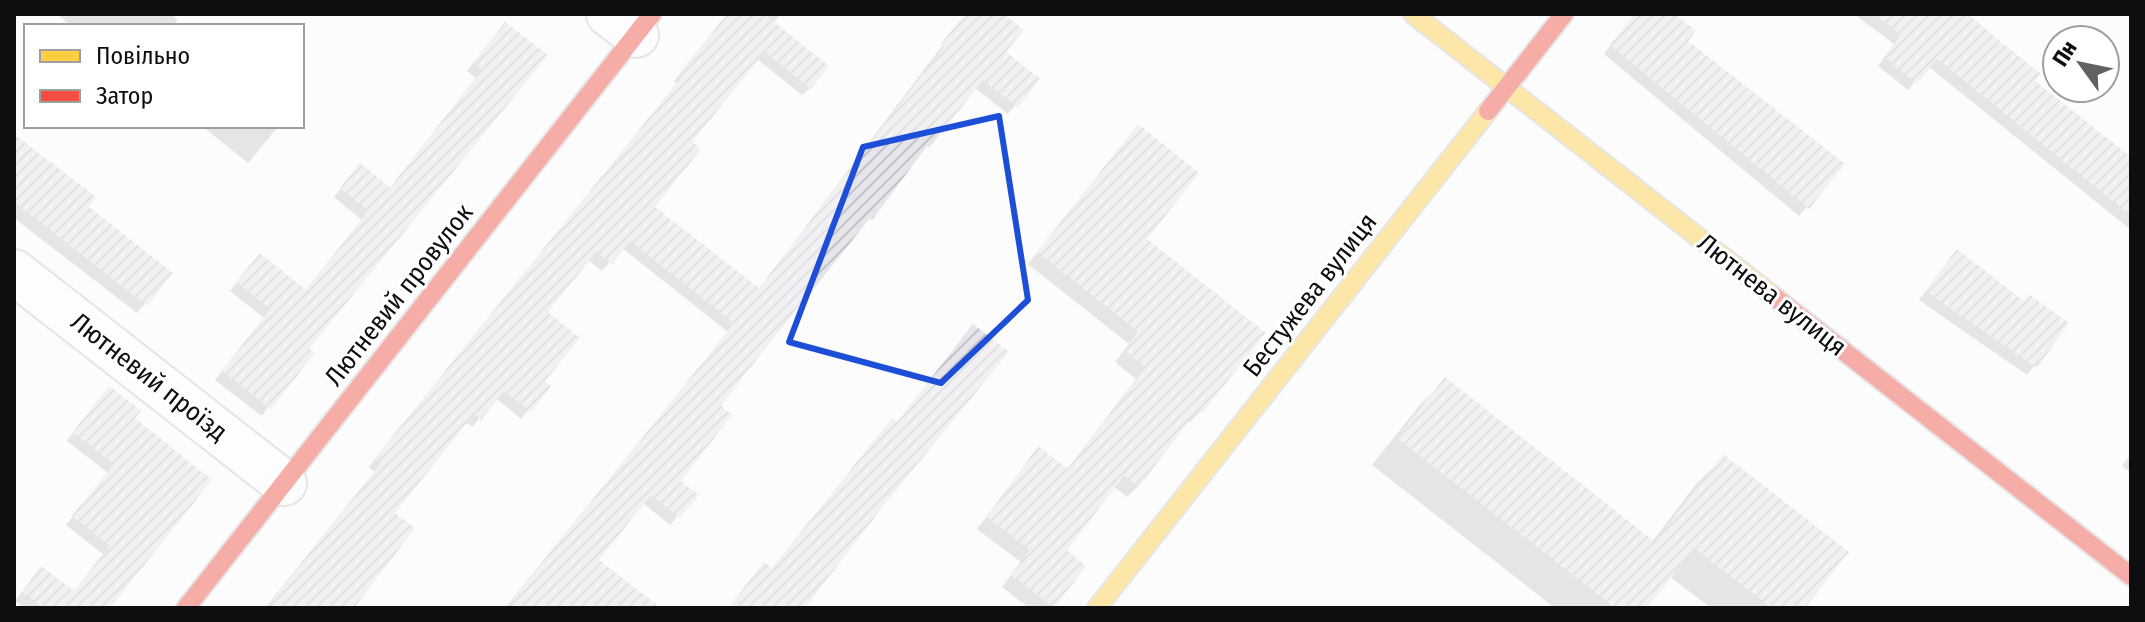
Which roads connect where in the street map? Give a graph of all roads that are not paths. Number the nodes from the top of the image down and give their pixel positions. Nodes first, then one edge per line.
1 (1413, 14) edge
2 (1564, 14) edge
3 (632, 21) edge
4 (1507, 87) junction
5 (14, 272) edge
6 (284, 483) junction
7 (2131, 576) edge
8 (186, 608) edge
9 (1097, 608) edge

1 - 4 street, Лютнева вулиця
2 - 4 street, Бестужева вулиця
3 - 6 street, Лютневий провулок
4 - 7 street, Лютнева вулиця
4 - 9 street, Бестужева вулиця
5 - 6 street, Лютневий проїзд
6 - 8 street, Лютневий провулок

